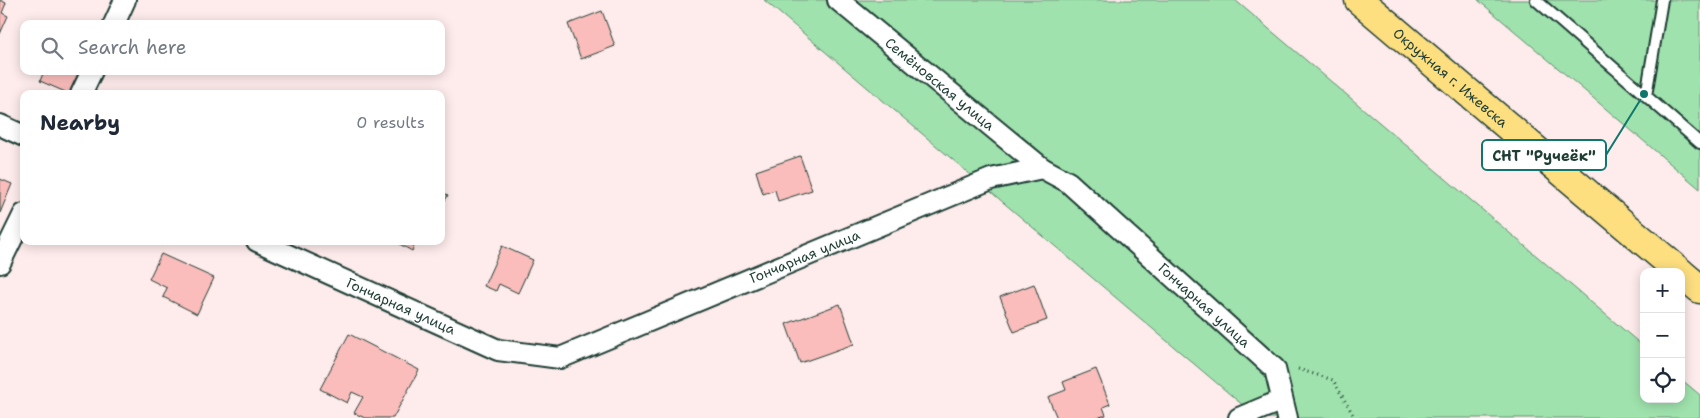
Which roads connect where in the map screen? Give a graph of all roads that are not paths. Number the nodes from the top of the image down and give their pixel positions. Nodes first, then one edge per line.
1 (125, 0) edge
2 (838, 0) edge
3 (1358, 0) edge
4 (1536, 0) edge
5 (1662, 0) edge
6 (116, 20) edge
7 (90, 75) edge
8 (84, 90) edge
9 (1646, 96) junction
10 (0, 125) edge
11 (20, 134) edge
12 (1700, 143) edge
13 (1042, 168) junction
14 (20, 222) edge
15 (266, 245) edge
16 (0, 263) edge
17 (1676, 268) edge
18 (1685, 276) edge
19 (1700, 289) edge
20 (1285, 409) edge
21 (1239, 418) edge

1 - 6 street
2 - 13 street, Семёновская улица
3 - 17 main road, Окружная г. Ижевска
4 - 9 lane
5 - 9 lane
7 - 8 street
9 - 12 lane
10 - 11 street
13 - 15 street, Гончарная улица
13 - 20 street, Гончарная улица
14 - 16 street
18 - 19 main road, Окружная г. Ижевска
20 - 21 street

